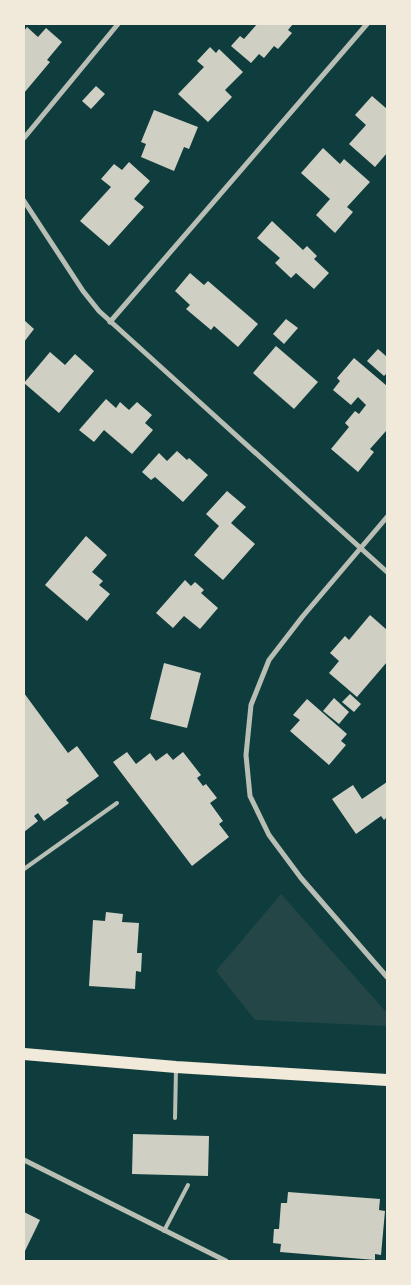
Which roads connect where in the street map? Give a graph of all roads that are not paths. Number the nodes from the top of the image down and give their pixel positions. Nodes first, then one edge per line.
1 (118, 24) edge
2 (367, 24) edge
3 (24, 138) edge
4 (24, 201) edge
5 (110, 322) junction
6 (387, 518) edge
7 (361, 548) junction
8 (387, 572) edge
9 (117, 802) dead end
10 (24, 869) edge
11 (387, 977) edge
12 (24, 1054) edge
13 (176, 1067) junction
14 (387, 1080) edge
15 (175, 1118) dead end
16 (24, 1160) edge
17 (188, 1185) dead end
18 (164, 1231) junction
19 (226, 1261) edge

1 - 3 street
2 - 5 street
4 - 5 street
5 - 7 street
6 - 7 street
7 - 8 street
7 - 11 street
9 - 10 lane
12 - 13 main road
13 - 14 main road
13 - 15 lane
16 - 18 street
17 - 18 lane
18 - 19 street

